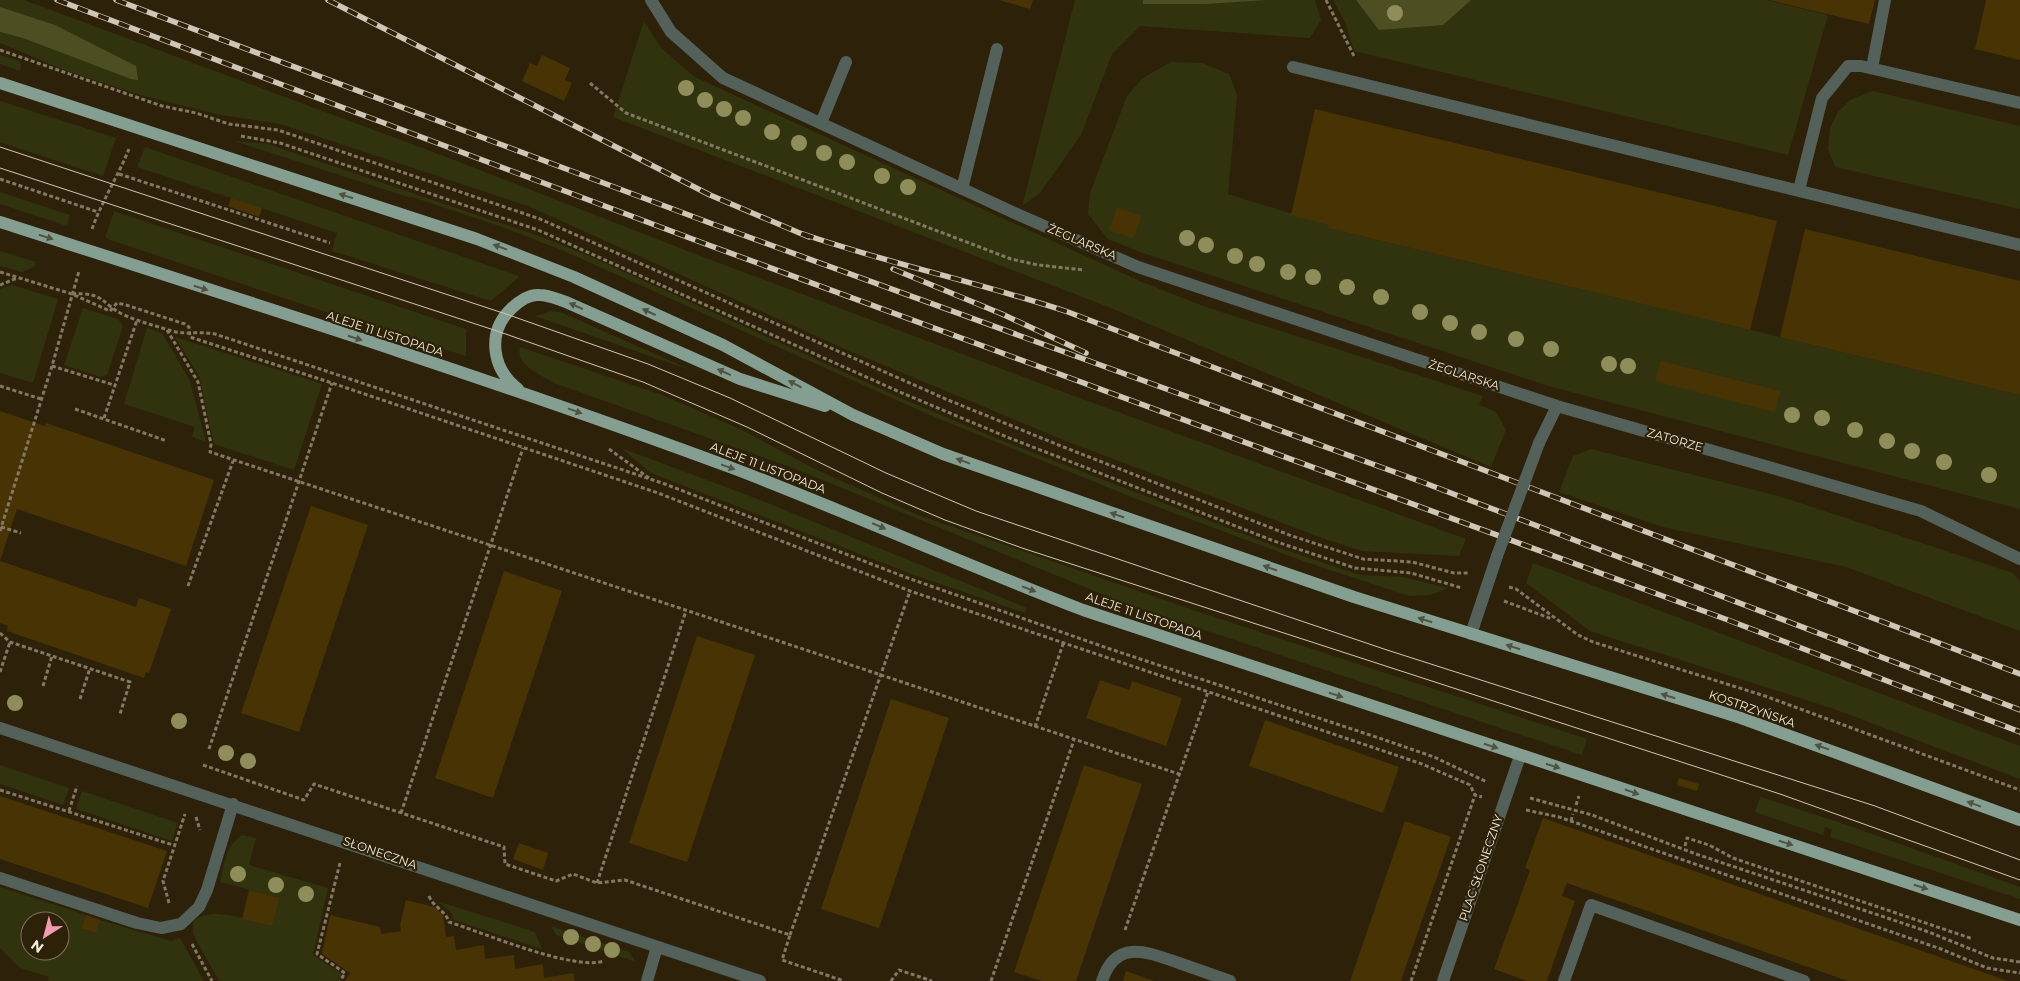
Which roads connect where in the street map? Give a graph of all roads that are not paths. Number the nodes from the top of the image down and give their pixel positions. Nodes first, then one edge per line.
1 (651, 0) edge
2 (1885, 0) edge
3 (997, 49) dead end
4 (846, 62) dead end
5 (1293, 67) dead end
6 (1872, 68) junction
7 (0, 83) edge
8 (2020, 103) edge
9 (821, 123) junction
10 (962, 189) junction
11 (1799, 190) junction
12 (0, 222) edge
13 (2020, 245) edge
14 (529, 395) junction
15 (1556, 406) junction
16 (853, 415) junction
17 (2018, 556) edge
18 (1471, 634) junction
19 (0, 728) edge
20 (1520, 756) junction
21 (233, 804) junction
22 (2020, 820) edge
23 (0, 878) edge
24 (2020, 920) edge
25 (657, 947) junction
26 (729, 976) edge
27 (648, 981) edge
28 (760, 981) edge
29 (1102, 981) edge
30 (1230, 981) edge
31 (1442, 981) edge
32 (1564, 981) edge
33 (1804, 981) edge

1 - 9 street, ŻEGLARSKA
2 - 6 street
3 - 10 street
4 - 9 street
5 - 11 street
6 - 8 street
6 - 11 street
16 -> 7 main road
9 - 10 street, ŻEGLARSKA
10 - 15 street, ŻEGLARSKA
11 - 13 street
12 -> 14 main road, ALEJE 11 LISTOPADA
16 -> 14 main road
14 -> 20 main road, ALEJE 11 LISTOPADA
15 - 17 street, ZATORZE
15 - 18 street, bridge
18 -> 16 main road
22 -> 18 main road, KOSTRZYŃSKA
19 - 21 street, SŁONECZNA
20 -> 24 main road
20 - 31 street, PLAC SŁONECZNY
21 - 23 street
21 - 25 street, SŁONECZNA
25 - 26 street, SŁONECZNA
25 - 27 street
26 - 28 street, SŁONECZNA
29 - 30 street
32 - 33 street

